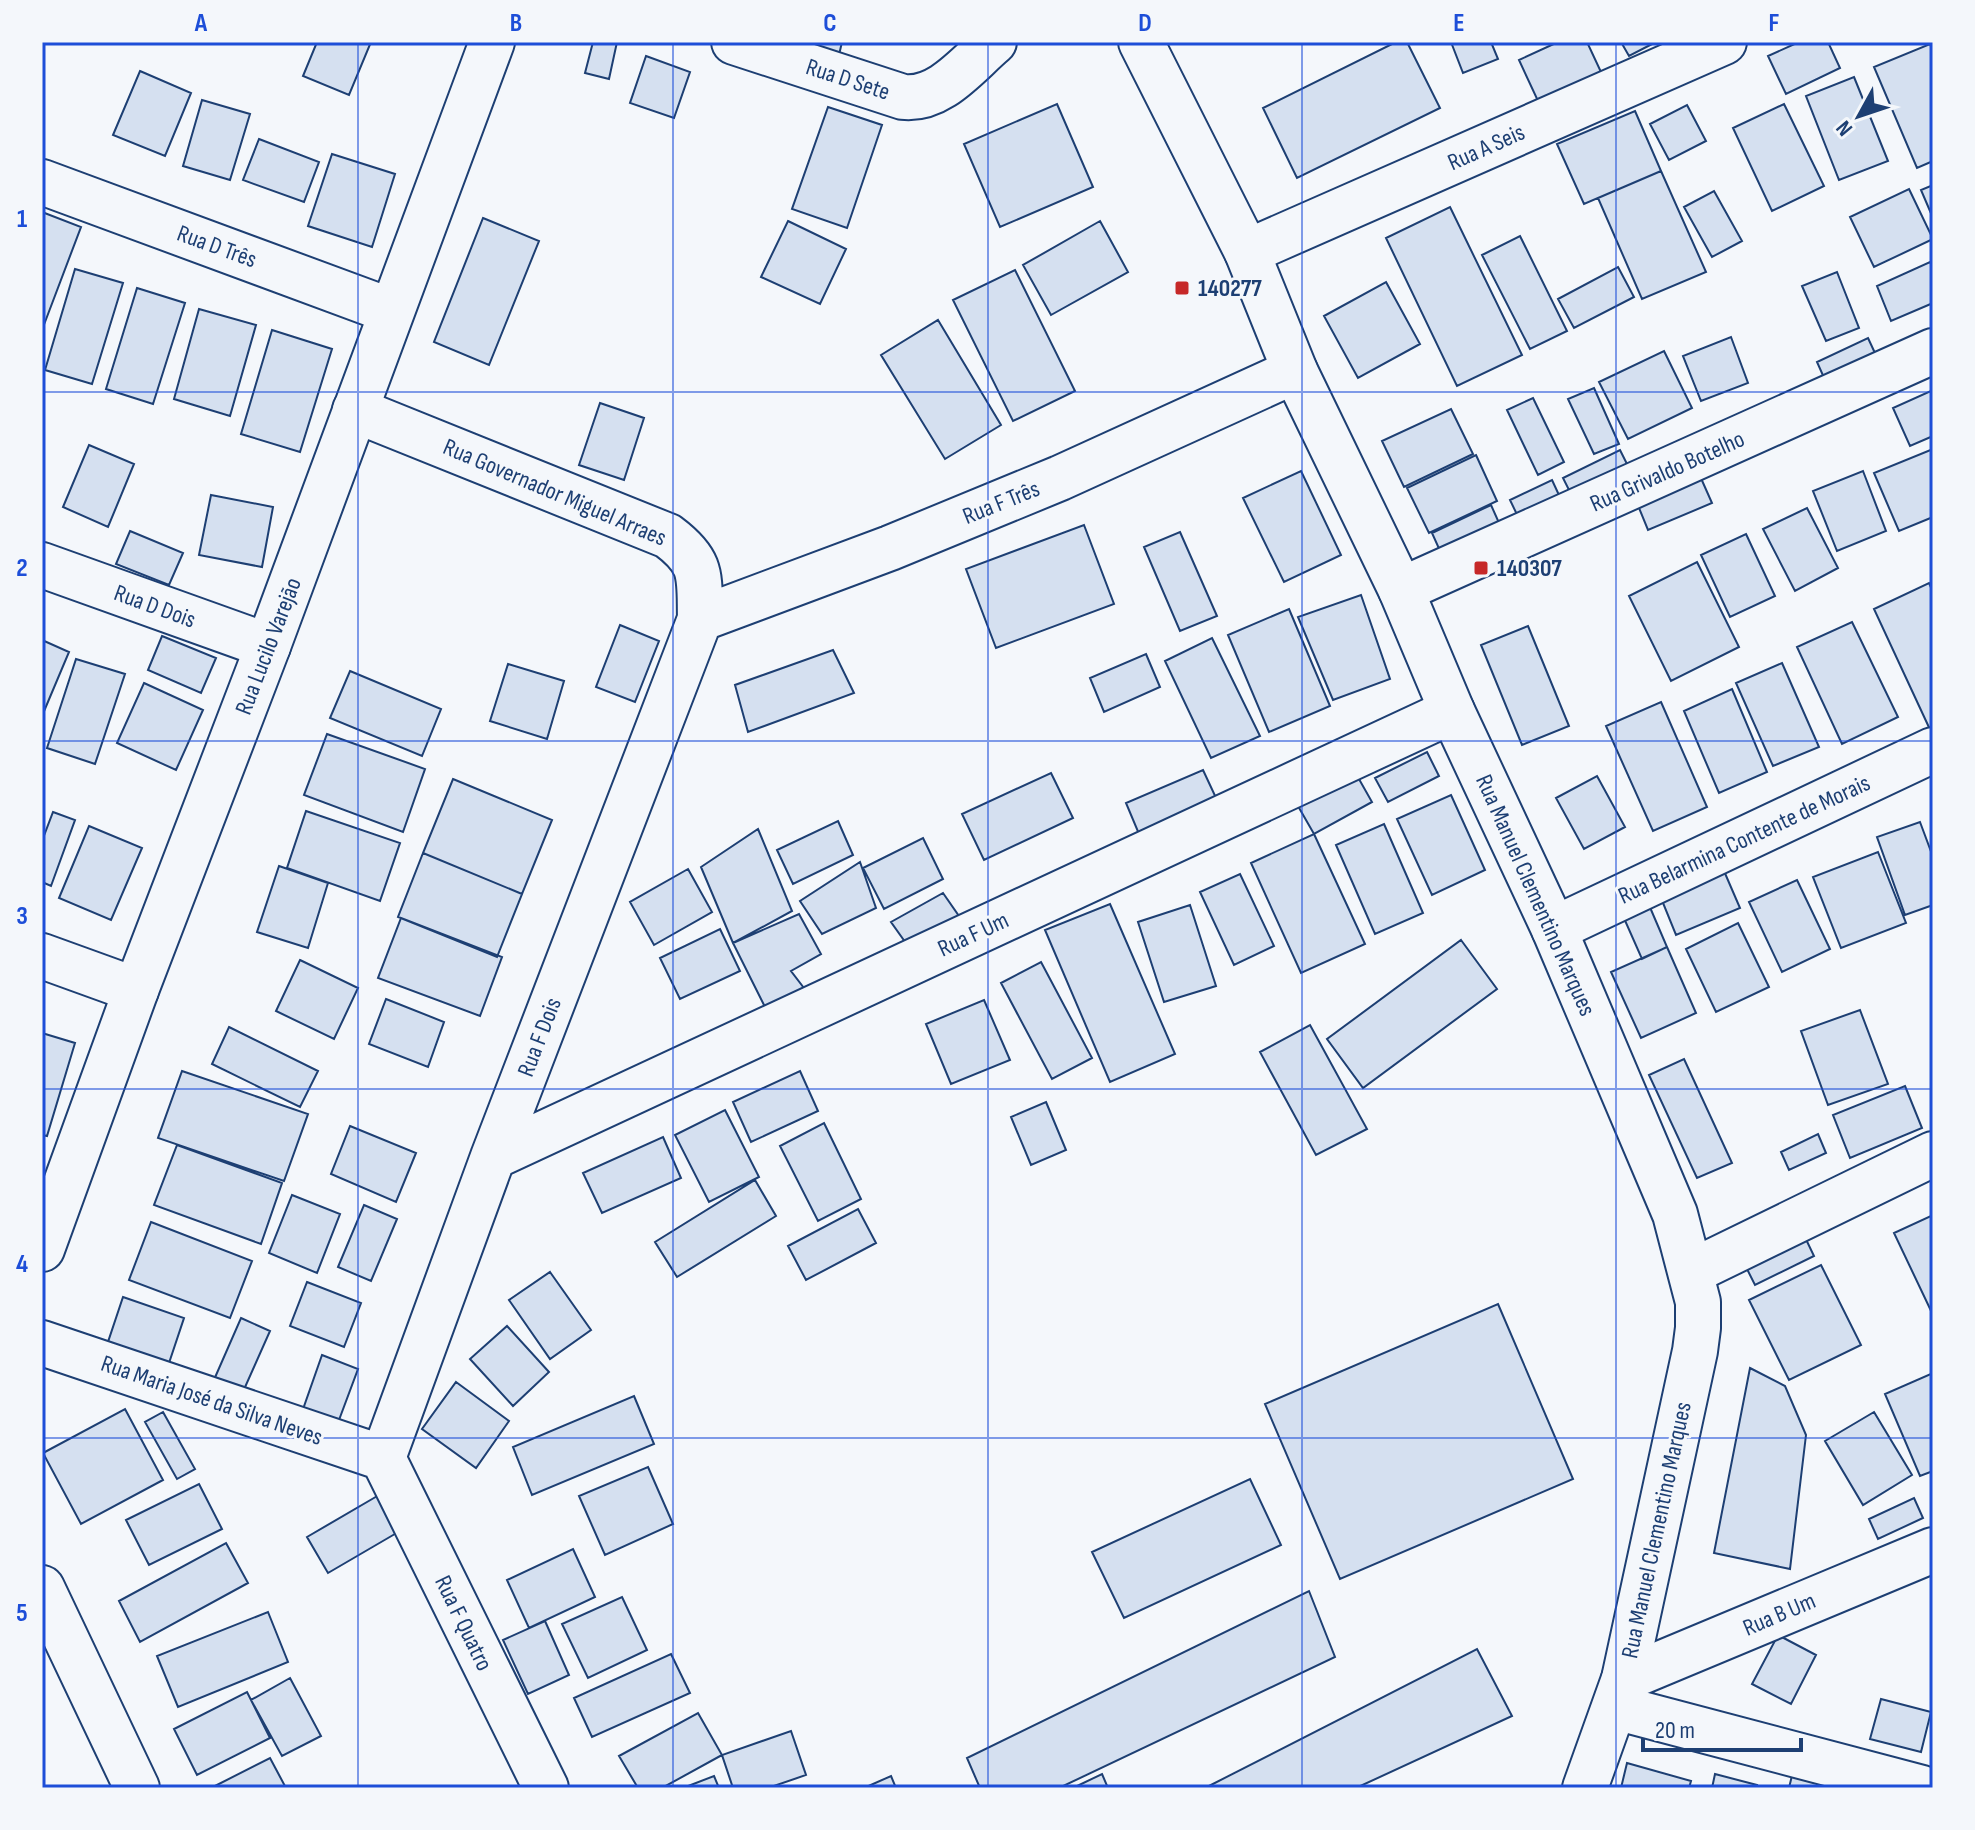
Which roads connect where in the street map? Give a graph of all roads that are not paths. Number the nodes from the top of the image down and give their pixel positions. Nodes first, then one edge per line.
1 (492, 42) edge
2 (734, 42) edge
3 (994, 42) edge
4 (1141, 42) edge
5 (1724, 42) edge
6 (42, 182) edge
7 (1247, 252) junction
8 (391, 311) junction
9 (1933, 351) edge
10 (1295, 371) junction
11 (355, 410) junction
12 (42, 565) edge
13 (1401, 590) junction
14 (700, 619) junction
15 (268, 646) junction
16 (1452, 711) junction
17 (1933, 750) edge
18 (1554, 929) junction
19 (42, 956) edge
20 (136, 990) junction
21 (1933, 1154) edge
22 (493, 1157) junction
23 (42, 1249) edge
24 (1691, 1272) junction
25 (42, 1343) edge
26 (383, 1458) junction
27 (1933, 1550) edge
28 (42, 1588) edge
29 (1620, 1693) junction
30 (137, 1788) edge
31 (546, 1788) edge
32 (1585, 1788) edge
33 (1922, 1788) edge

1 - 8 street, Rua Lucilo Varejão
2 - 3 street, Rua D Sete
4 - 7 street, Rua Manuel Clementino Marques
5 - 7 street, Rua A Seis
6 - 8 street, Rua D Três
7 - 10 street, Rua Manuel Clementino Marques
8 - 11 street, Rua Lucilo Varejão
9 - 13 street, Rua Grivaldo Botelho
10 - 13 street, Rua Manuel Clementino Marques
10 - 14 street, Rua F Três
11 - 14 street, Rua Governador Miguel Arraes
11 - 15 street, Rua Lucilo Varejão
12 - 15 street, Rua D Dois
13 - 16 street, Rua Manuel Clementino Marques
14 - 22 street, Rua F Dois
15 - 20 street, Rua Lucilo Varejão
16 - 18 street, Rua Manuel Clementino Marques
16 - 22 street, Rua F Um
17 - 18 street, Rua Belarmina Contente de Morais
18 - 24 street, Rua Manuel Clementino Marques
19 - 20 street
20 - 23 street, Rua Lucilo Varejão
21 - 24 street
22 - 26 street, Rua F Dois
24 - 29 street, Rua Manuel Clementino Marques
25 - 26 street, Rua Maria José da Silva Neves
26 - 31 street, Rua F Quatro
27 - 29 street, Rua B Um
28 - 30 street
29 - 32 street, Rua Manuel Clementino Marques
29 - 33 street

